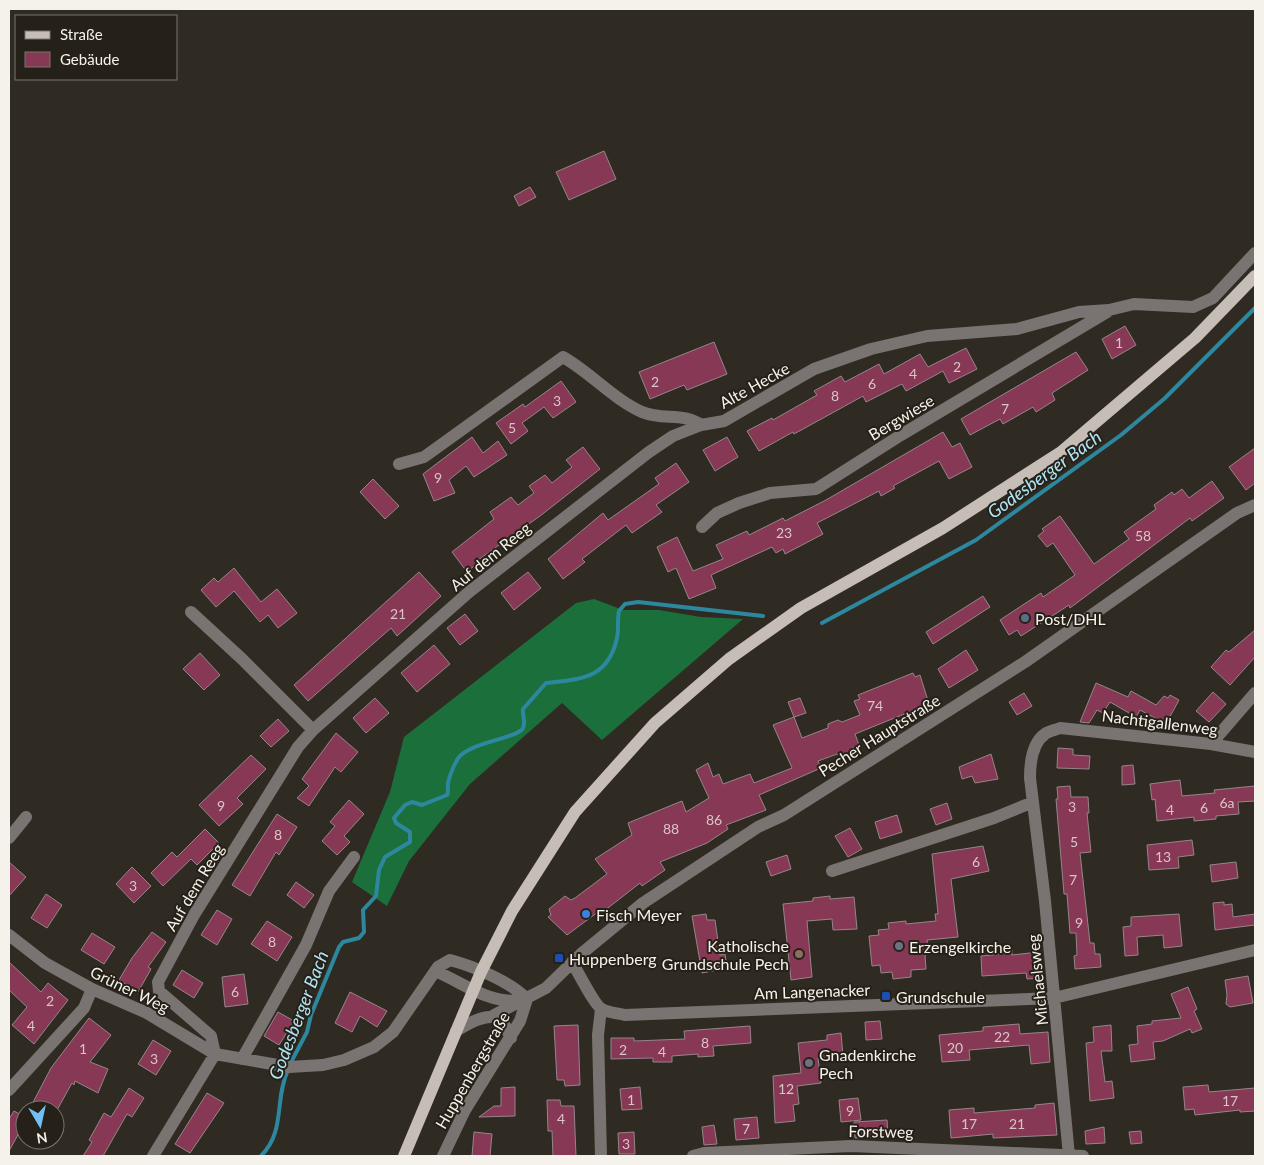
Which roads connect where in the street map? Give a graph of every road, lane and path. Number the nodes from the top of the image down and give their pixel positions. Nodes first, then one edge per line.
1 (1255, 253) edge
2 (1255, 276) edge
3 (1109, 310) junction
4 (702, 425) junction
5 (399, 464) dead end
6 (1255, 505) edge
7 (702, 527) dead end
8 (191, 612) dead end
9 (1255, 693) edge
10 (1060, 728) joint
11 (313, 730) junction
12 (1210, 744) junction
13 (1255, 752) edge
14 (1033, 802) junction
15 (26, 817) dead end
16 (9, 838) edge
17 (354, 857) dead end
18 (832, 871) dead end
19 (9, 935) edge
20 (1255, 950) edge
21 (572, 962) junction
22 (435, 971) junction
23 (482, 972) junction
24 (474, 989) junction
25 (92, 990) junction
26 (1054, 998) junction
27 (527, 999) junction
28 (601, 1009) junction
29 (494, 1015) junction
30 (456, 1031) junction
31 (511, 1038) junction
32 (215, 1054) junction
33 (242, 1060) junction
34 (9, 1090) edge
35 (153, 1156) edge
36 (404, 1156) edge
37 (443, 1156) edge
38 (601, 1156) edge
39 (693, 1156) edge
40 (1069, 1156) edge
41 (1083, 1156) edge

1 - 3 street
2 - 23 main road
3 - 4 street, Alte Hecke
3 - 7 street, Bergwiese
4 - 5 street
4 - 11 street, Auf dem Reeg
6 - 21 street, Pecher Hauptstraße
8 - 11 street
9 - 12 street
10 - 12 street, Nachtigallenweg
10 - 14 street, Michaelsweg
11 - 32 street, Auf dem Reeg
12 - 13 street, Nachtigallenweg
14 - 18 street
14 - 26 street, Michaelsweg
15 - 16 street
17 - 33 street
19 - 25 street, Grüner Weg
20 - 26 street, Am Langenacker
21 - 27 street, Pecher Hauptstraße
21 - 28 street
22 - 23 street
22 - 24 street
22 - 33 street, Grüner Weg
23 - 24 main road
23 - 27 street
24 - 27 street, Pecher Hauptstraße
24 - 30 main road
25 - 32 street, Grüner Weg
25 - 34 street
26 - 28 street, Am Langenacker
26 - 40 street, Michaelsweg
27 - 29 street, Pecher Hauptstraße
27 - 31 street, Huppenbergstraße
28 - 38 street
29 - 30 street, Pecher Hauptstraße
29 - 31 street
30 - 36 main road
31 - 37 street, Huppenbergstraße
32 - 33 street, Grüner Weg
32 - 35 street
39 - 40 street, Forstweg
40 - 41 street, Forstweg

